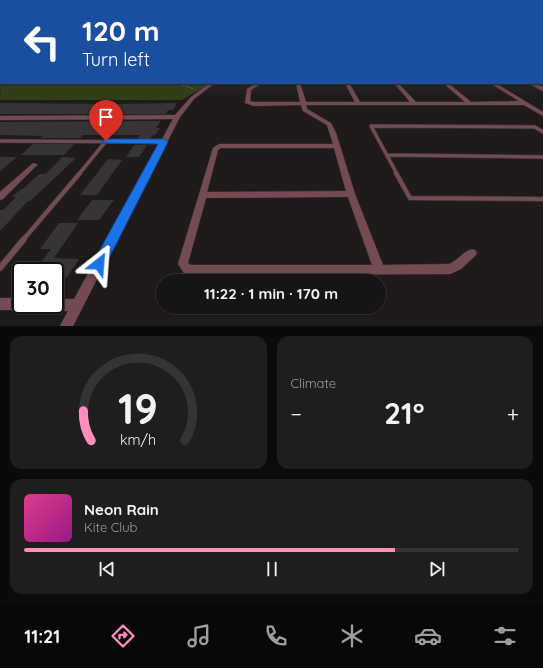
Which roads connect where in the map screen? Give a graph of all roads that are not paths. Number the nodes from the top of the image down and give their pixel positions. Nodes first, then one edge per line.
1 (211, 84) edge
2 (258, 84) edge
3 (298, 84) edge
4 (348, 84) edge
5 (397, 84) edge
6 (445, 84) edge
7 (494, 84) edge
8 (533, 84) edge
9 (543, 89) edge
10 (303, 104) junction
11 (358, 104) junction
12 (414, 104) junction
13 (470, 104) junction
14 (525, 104) junction
15 (543, 114) edge
16 (0, 118) edge
17 (177, 118) junction
18 (543, 132) edge
19 (0, 141) edge
20 (5, 141) junction
21 (106, 141) junction
22 (164, 142) junction
23 (0, 145) edge
24 (336, 146) junction
25 (387, 155) junction
26 (543, 157) edge
27 (34, 165) dead end
28 (351, 194) junction
29 (203, 195) junction
30 (0, 197) edge
31 (542, 200) edge
32 (472, 253) dead end
33 (0, 268) edge
34 (378, 269) junction
35 (0, 304) edge
36 (12, 304) edge
37 (64, 305) edge
38 (77, 305) junction
39 (66, 326) edge

1 - 17 street
2 - 10 street
3 - 10 street
4 - 11 street
5 - 12 street
6 - 13 street
7 - 14 street
8 - 9 street
10 - 11 street
10 - 24 street
11 - 12 street
12 - 13 street
13 - 14 street
14 - 15 street
16 - 17 street
17 - 22 street
18 - 25 lane
19 - 20 lane
20 - 21 lane
20 - 23 lane
21 - 22 lane
21 - 33 lane
22 - 38 street
24 - 28 street
24 - 29 street
25 - 26 lane
25 - 31 lane
27 - 30 street
28 - 29 street
28 - 34 street
29 - 34 street
32 - 34 street
35 - 36 street
37 - 38 street
38 - 39 street

